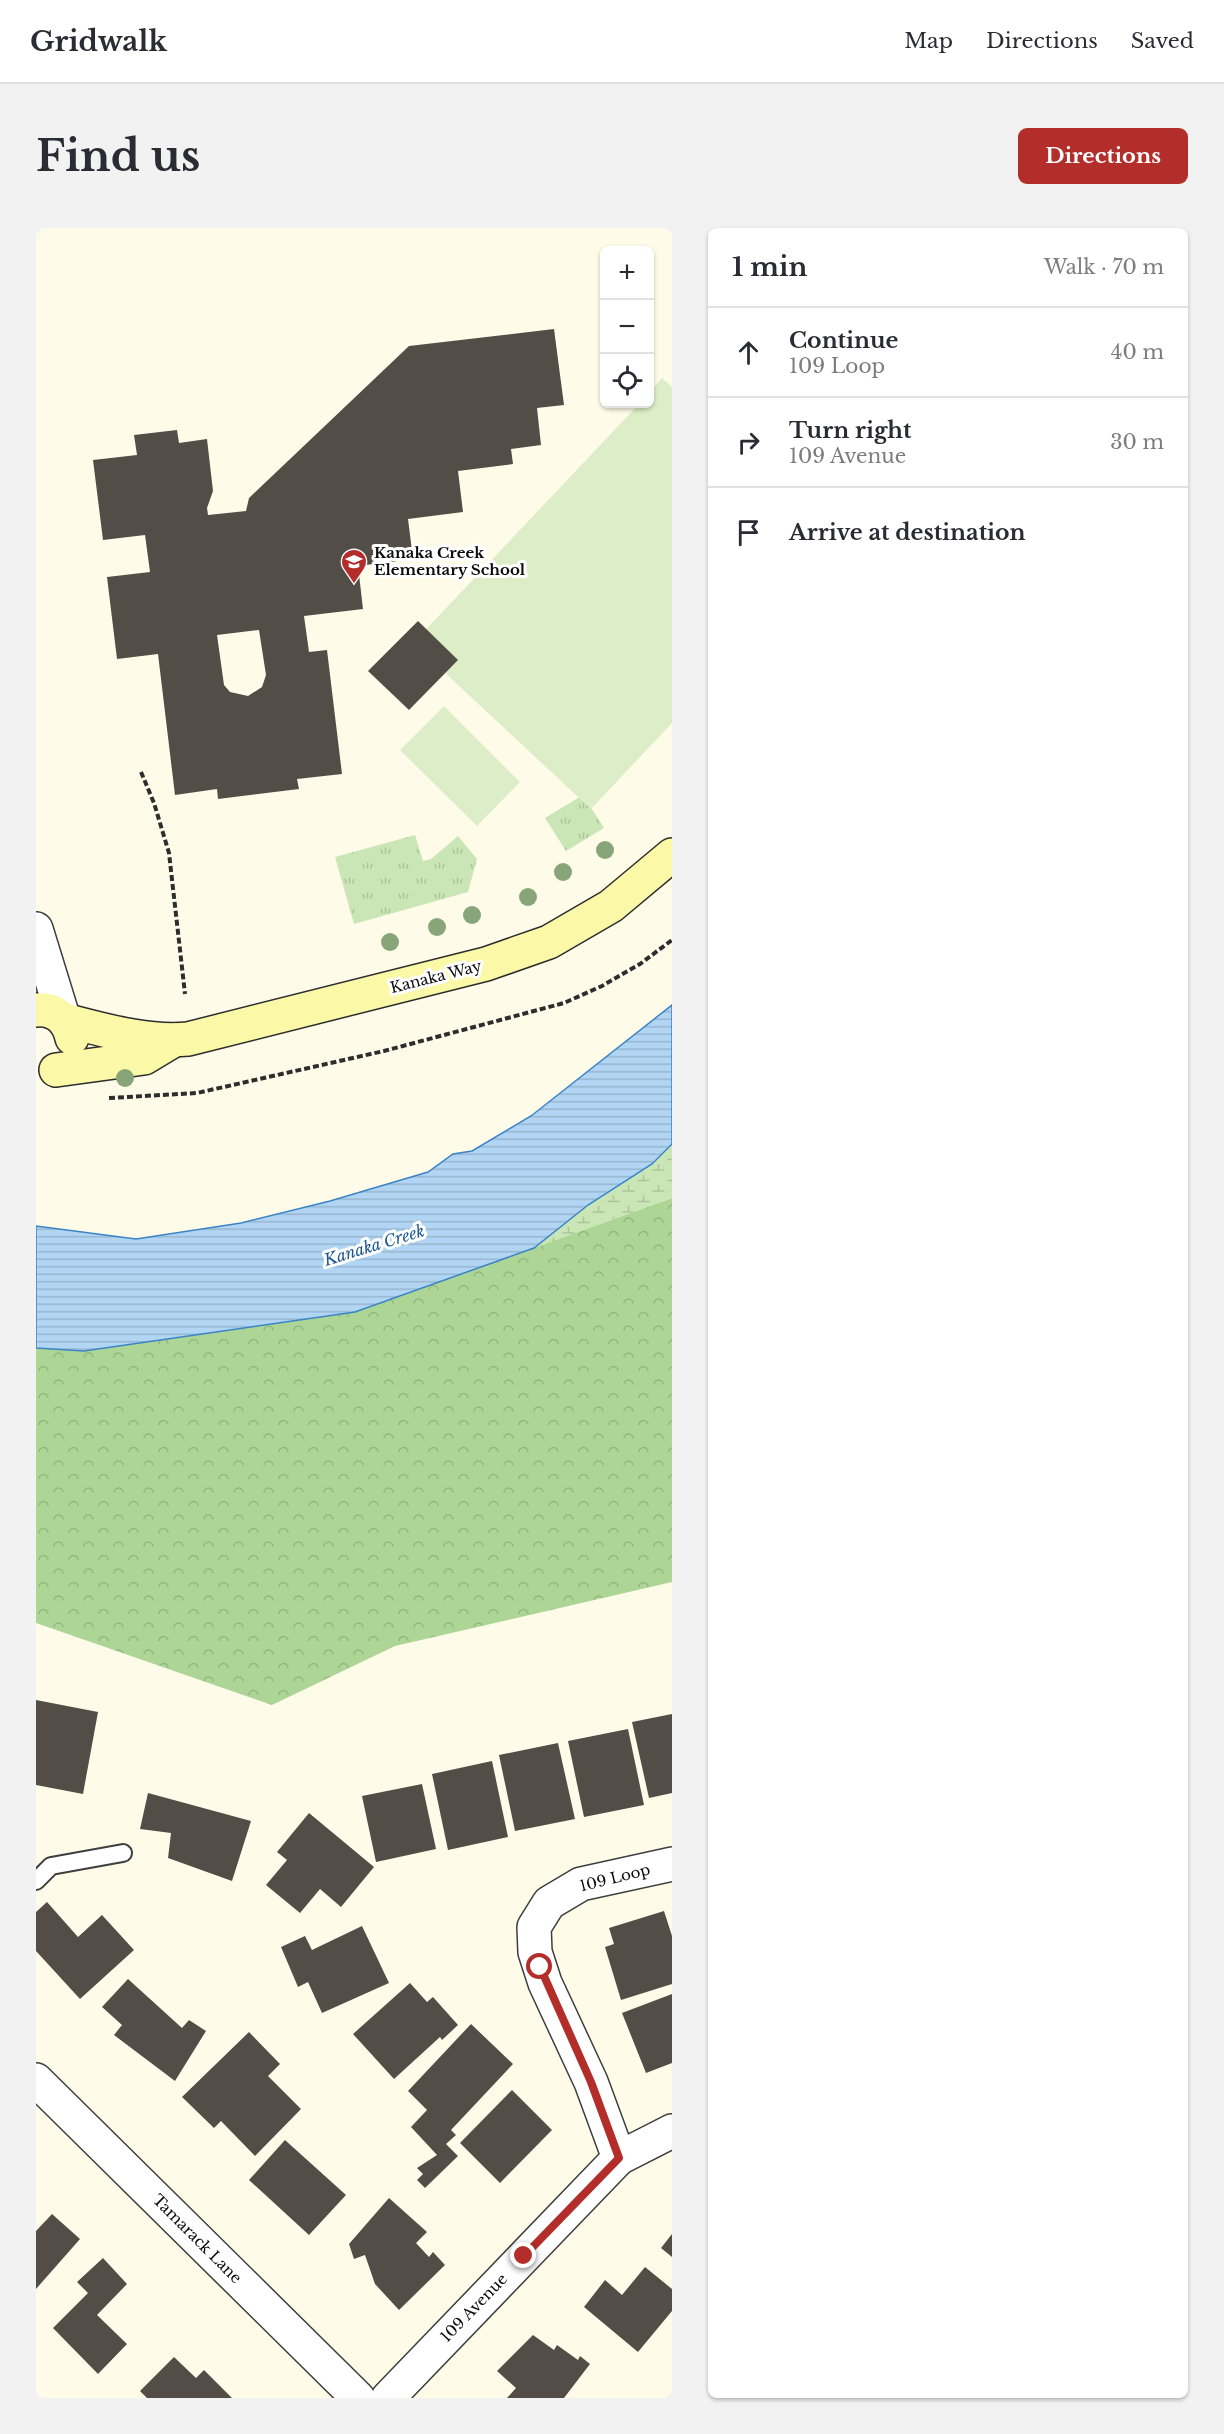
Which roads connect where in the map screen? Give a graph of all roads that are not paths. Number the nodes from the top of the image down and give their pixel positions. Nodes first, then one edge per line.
1 (672, 855) edge
2 (36, 928) edge
3 (50, 1015) edge
4 (174, 1040) junction
5 (46, 1072) edge
6 (123, 1853) dead end
7 (672, 1864) edge
8 (36, 1881) edge
9 (36, 2080) edge
10 (672, 2131) edge
11 (619, 2158) junction
12 (358, 2398) edge
13 (388, 2398) edge

1 - 4 main road, Kanaka Way
2 - 3 street
3 - 4 main road, Kanaka Way
3 - 5 main road
4 - 5 main road, Kanaka Way
6 - 8 lane
7 - 11 street, 109 Loop
9 - 12 street, Tamarack Lane
10 - 11 street, 109 Avenue
11 - 13 street, 109 Avenue

